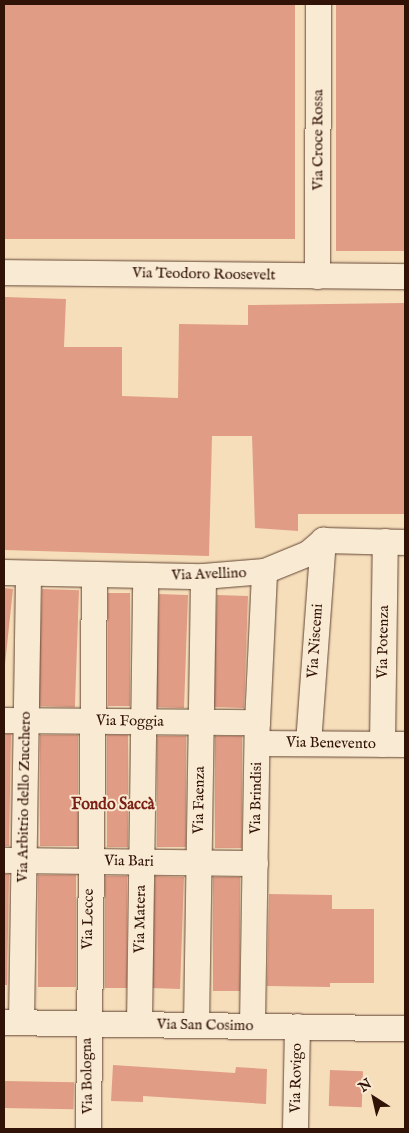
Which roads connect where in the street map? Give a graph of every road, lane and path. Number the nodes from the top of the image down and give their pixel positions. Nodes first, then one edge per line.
1 (318, 4) edge
2 (4, 272) edge
3 (317, 276) junction
4 (405, 276) edge
5 (322, 540) junction
6 (395, 541) edge
7 (264, 571) junction
8 (16, 572) edge
9 (94, 574) junction
10 (145, 575) junction
11 (203, 576) junction
12 (14, 720) edge
13 (91, 720) junction
14 (143, 721) junction
15 (200, 722) junction
16 (257, 733) junction
17 (308, 743) junction
18 (393, 744) edge
19 (13, 860) edge
20 (89, 861) junction
21 (141, 861) junction
22 (198, 862) junction
23 (255, 863) junction
24 (12, 1022) edge
25 (86, 1023) junction
26 (139, 1024) junction
27 (196, 1025) junction
28 (252, 1025) junction
29 (296, 1026) junction
30 (405, 1028) edge
31 (88, 1129) edge
32 (296, 1129) edge

1 - 3 street, Via Croce Rossa
2 - 3 street, Via Teodoro Roosevelt
3 - 4 street, Via Teodoro Roosevelt
5 - 6 street
5 - 7 street, Via Avellino
5 - 17 street, Via Niscemi
6 - 18 street, Via Potenza
7 - 11 street, Via Avellino
7 - 16 street, Via Brindisi
8 - 9 street, Via Avellino
8 - 12 street, Via Arbitrio dello Zucchero
9 - 10 street, Via Avellino
9 - 13 street, Via Lecce
10 - 11 street, Via Avellino
10 - 14 street, Via Matera
11 - 15 street, Via Faenza
12 - 13 street, Via Foggia
12 - 19 street, Via Arbitrio dello Zucchero
13 - 14 street, Via Foggia
13 - 20 street, Via Lecce
14 - 15 street, Via Foggia
14 - 21 street, Via Matera
15 - 16 street, Via Foggia
15 - 22 street, Via Faenza
16 - 17 street, Via Benevento
16 - 23 street, Via Brindisi
17 - 18 street, Via Benevento
19 - 20 street, Via Bari
19 - 24 street, Via Arbitrio dello Zucchero
20 - 21 street, Via Bari
20 - 25 street, Via Lecce
21 - 22 street, Via Bari
21 - 26 street, Via Matera
22 - 23 street, Via Bari
22 - 27 street, Via Faenza
23 - 28 street, Via Brindisi
24 - 25 street, Via San Cosimo
25 - 26 street, Via San Cosimo
25 - 31 street, Via Bologna
26 - 27 street, Via San Cosimo
27 - 28 street, Via San Cosimo
28 - 29 street, Via San Cosimo
29 - 30 street, Via San Cosimo
29 - 32 street, Via Rovigo

